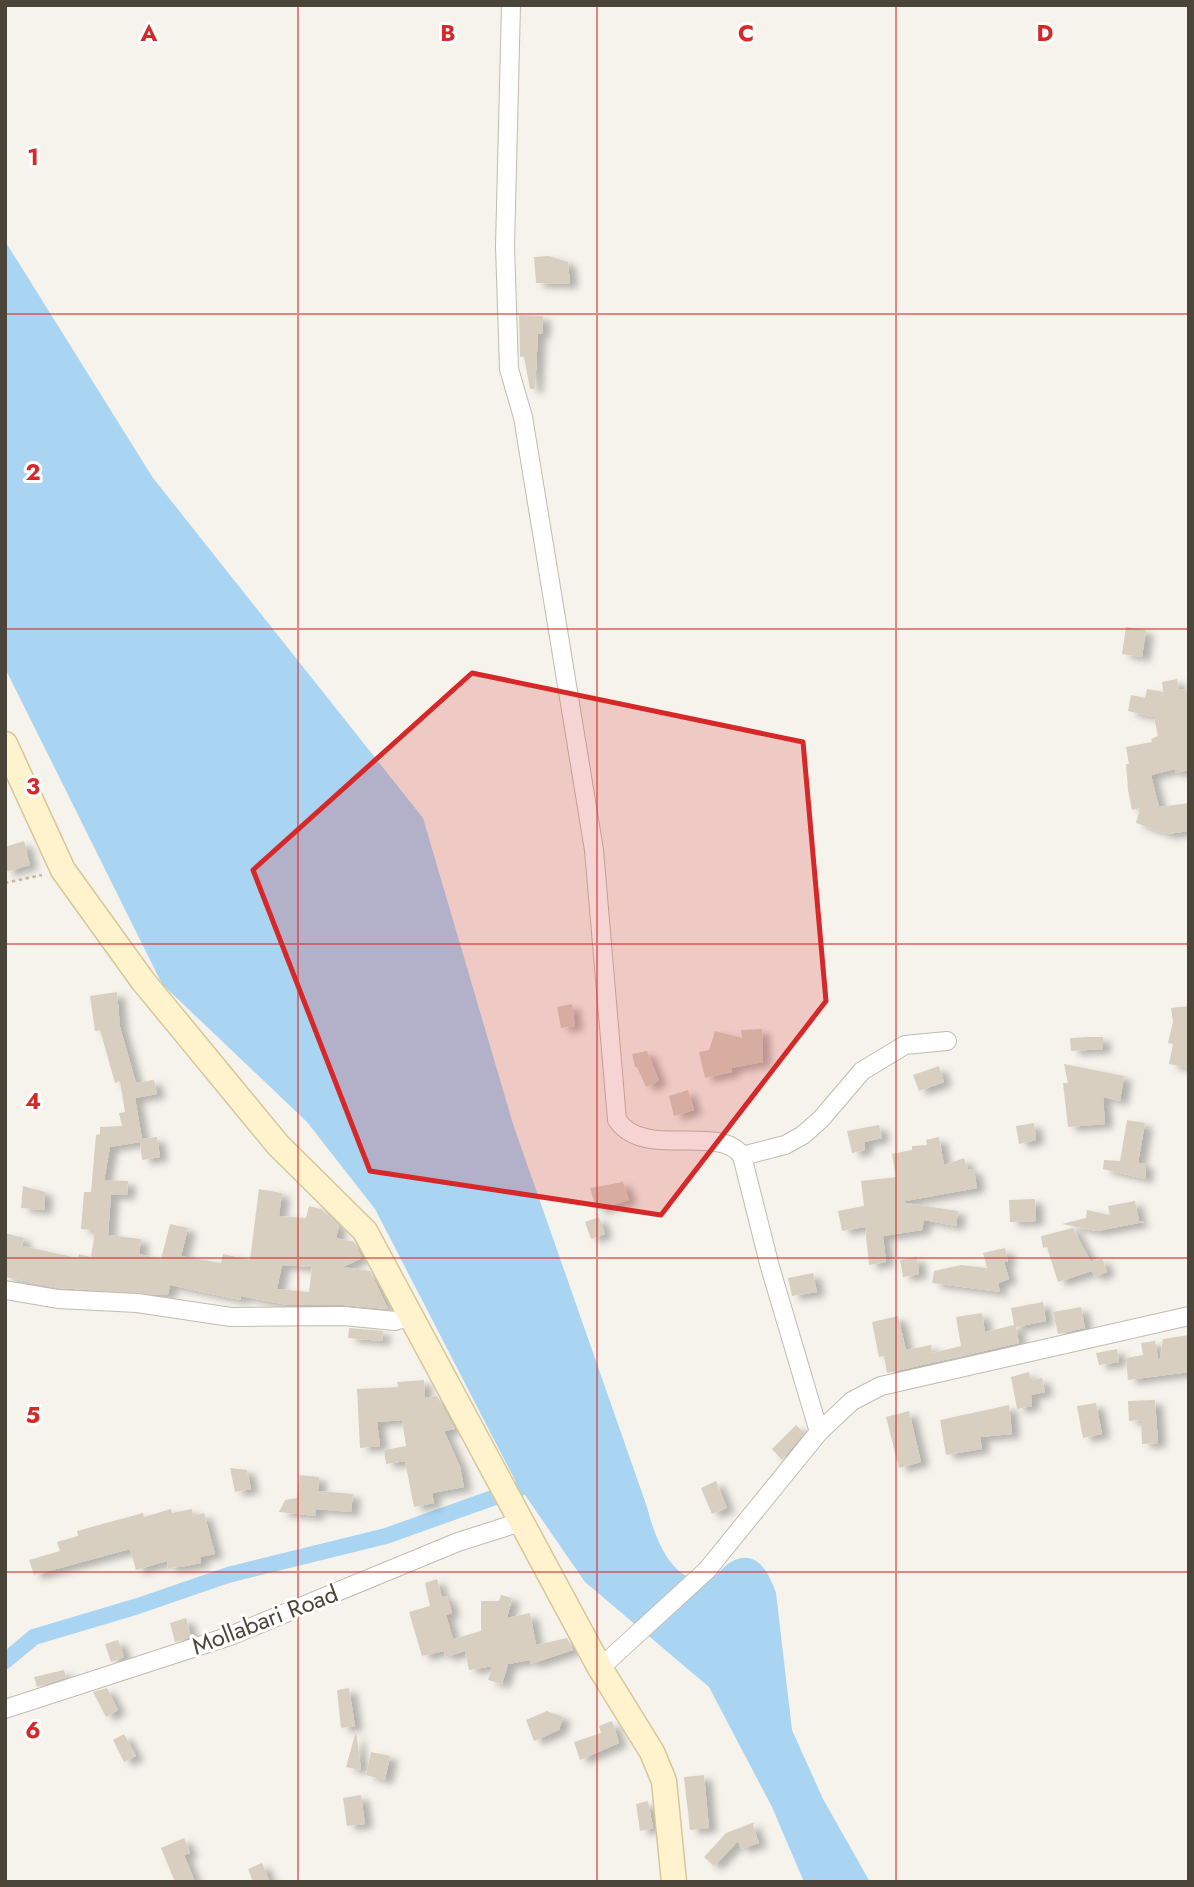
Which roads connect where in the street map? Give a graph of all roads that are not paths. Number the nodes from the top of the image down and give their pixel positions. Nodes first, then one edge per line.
1 (511, 5) edge
2 (5, 744) edge
3 (947, 1041) dead end
4 (742, 1156) junction
5 (5, 1290) edge
6 (413, 1315) junction
7 (1189, 1316) edge
8 (819, 1432) junction
9 (512, 1503) junction
10 (600, 1668) junction
11 (5, 1709) edge
12 (674, 1882) edge

1 - 4 street
2 - 6 street
3 - 4 street
4 - 8 street
5 - 6 street
6 - 9 street
7 - 8 street
8 - 10 street
9 - 10 street
9 - 11 street, Mollabari Road
10 - 12 street

